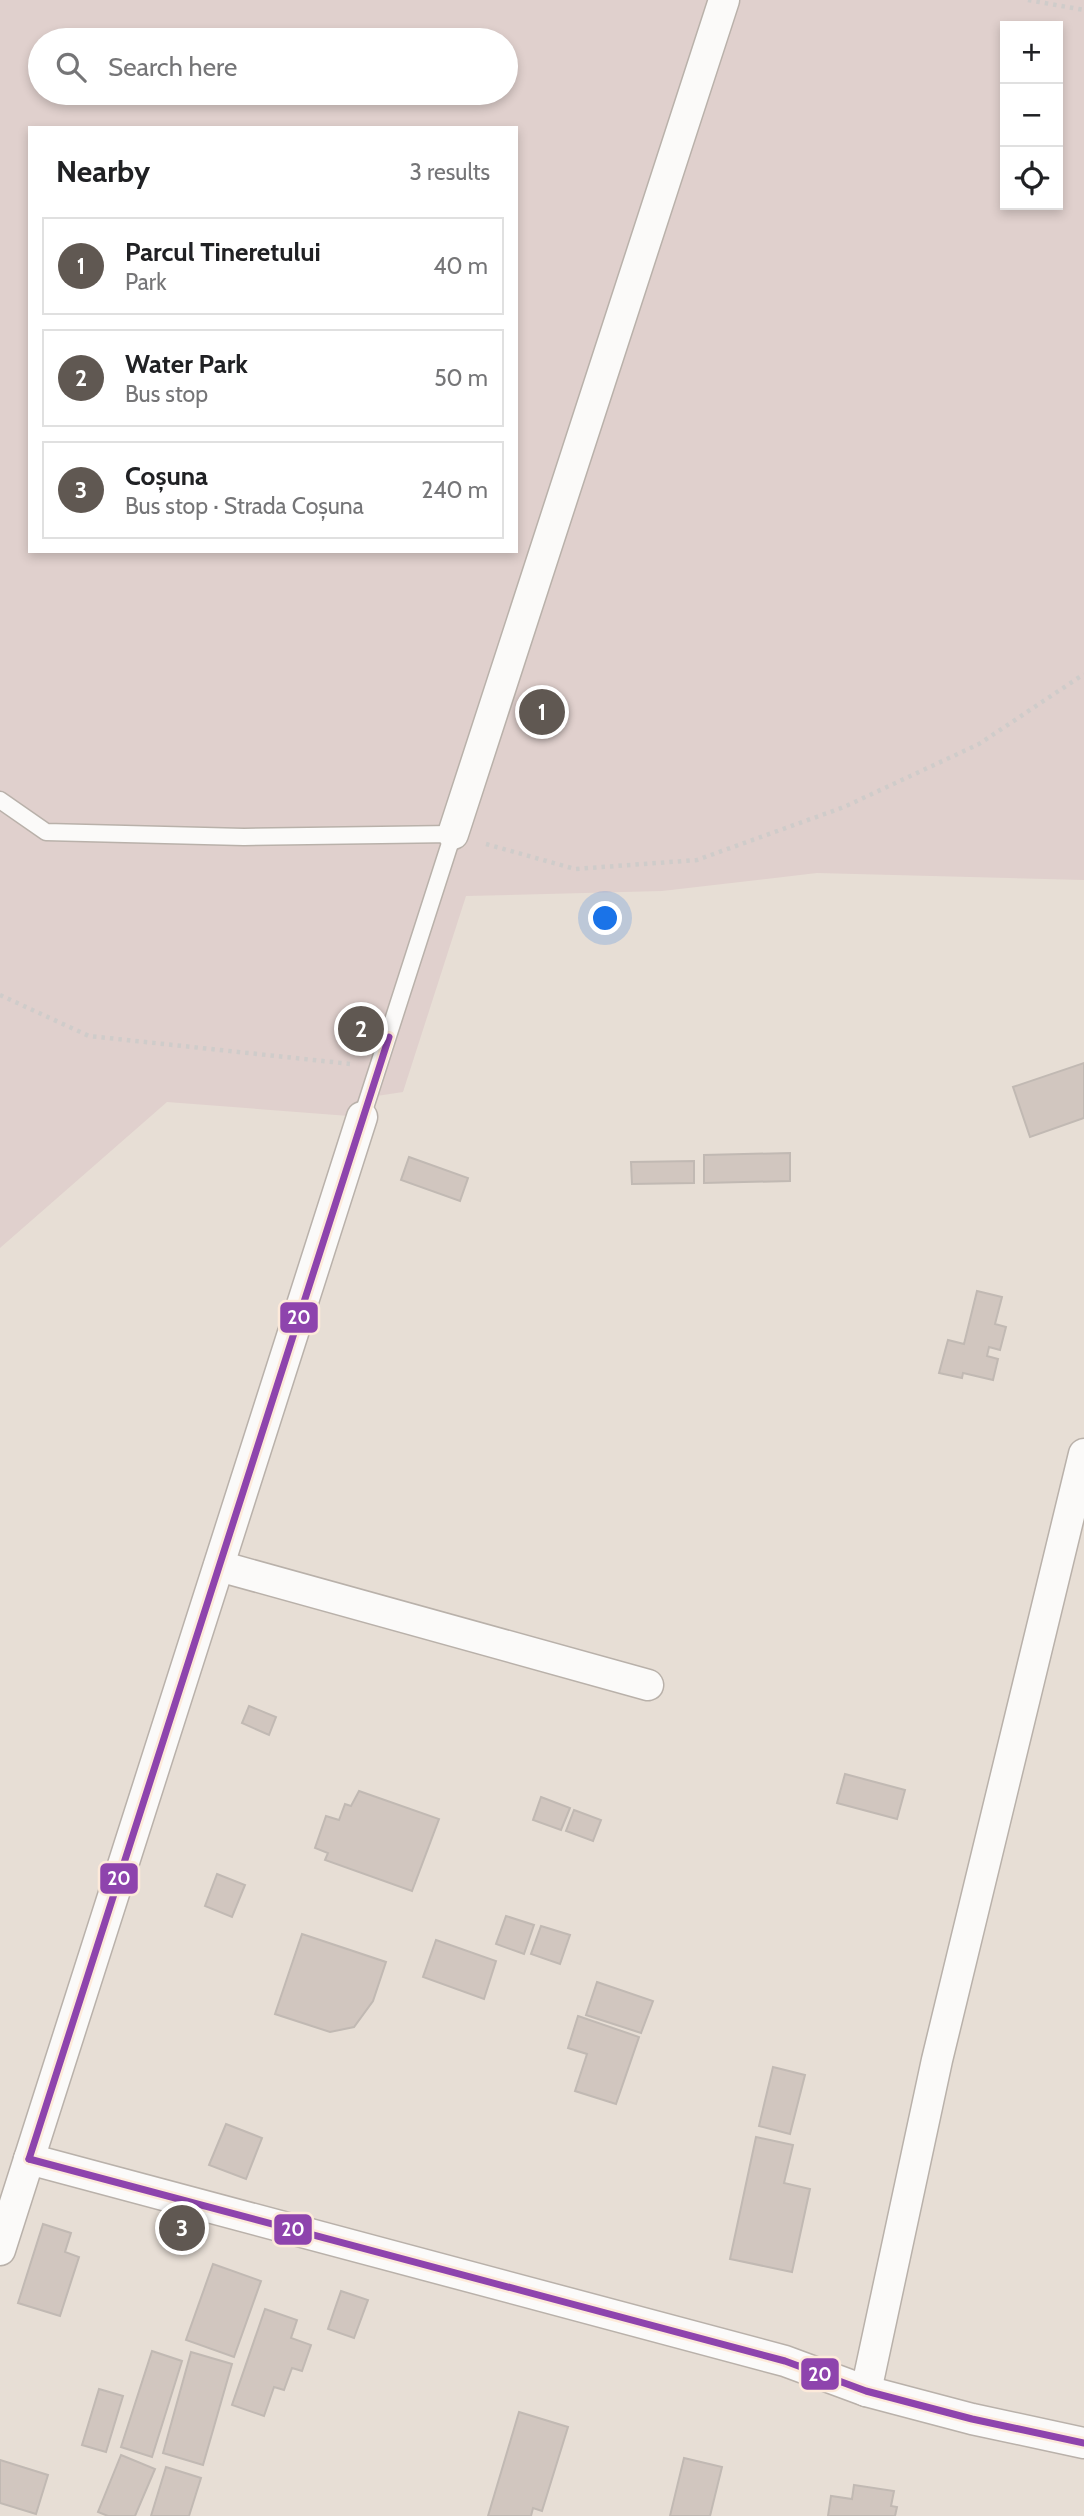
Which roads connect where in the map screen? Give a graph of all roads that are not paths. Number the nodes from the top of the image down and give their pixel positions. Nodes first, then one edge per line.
1 (724, 0) edge
2 (0, 800) edge
3 (453, 834) junction
4 (362, 1117) joint
5 (1084, 1454) edge
6 (219, 1566) junction
7 (648, 1685) dead end
8 (29, 2160) junction
9 (0, 2250) edge
10 (866, 2391) junction
11 (1084, 2443) edge

1 - 3 street
2 - 3 lane
3 - 4 lane
4 - 6 street
5 - 10 street
6 - 7 street
6 - 8 street
8 - 9 street
8 - 10 street
10 - 11 street

